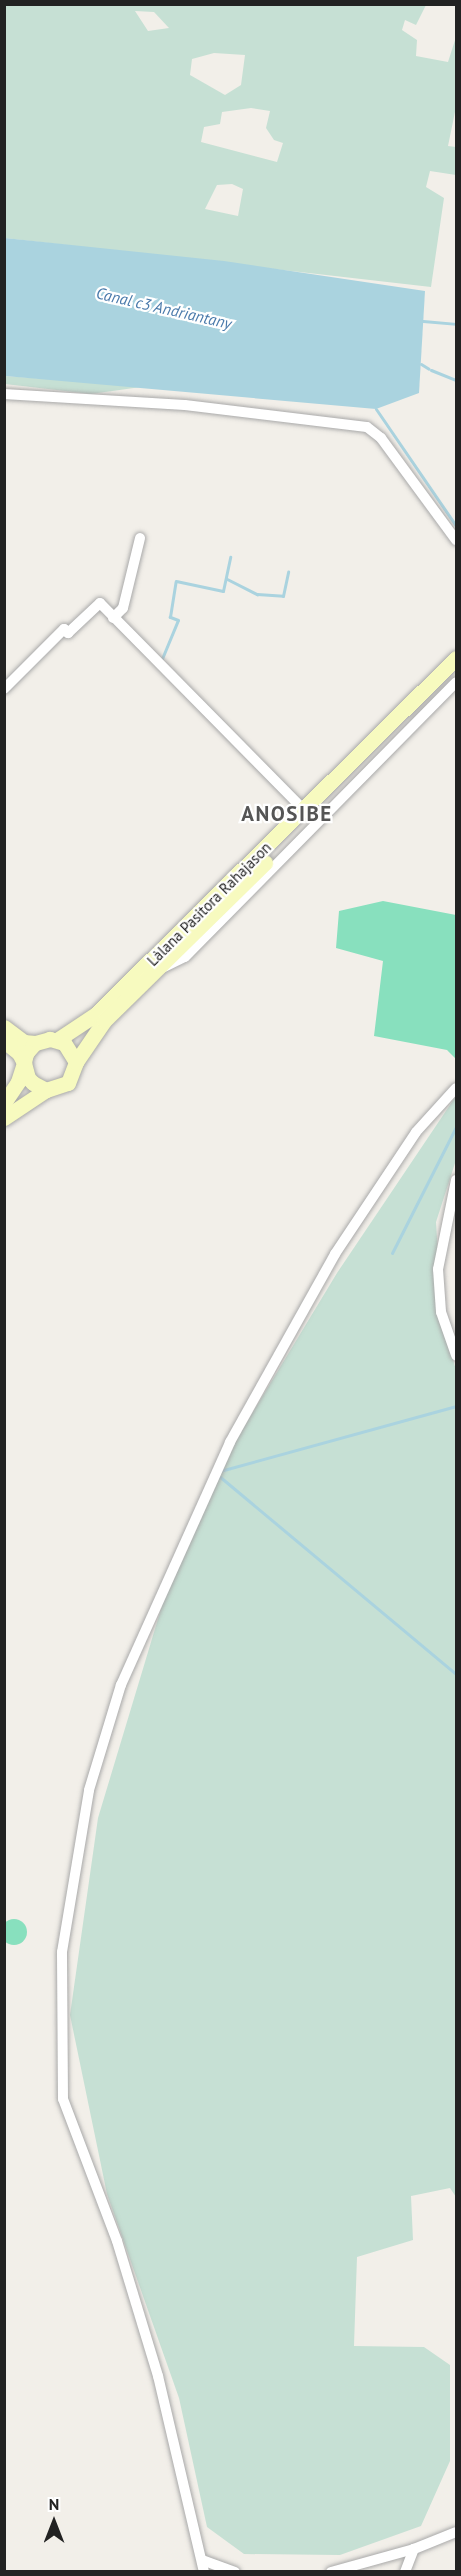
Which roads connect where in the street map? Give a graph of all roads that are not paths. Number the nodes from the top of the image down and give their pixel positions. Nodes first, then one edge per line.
1 (4, 394) edge
2 (141, 538) dead end
3 (456, 540) edge
4 (113, 618) junction
5 (456, 658) edge
6 (456, 671) edge
7 (456, 682) edge
8 (4, 688) edge
9 (300, 806) dead end
10 (159, 969) junction
11 (4, 1027) edge
12 (57, 1040) junction
13 (4, 1041) edge
14 (35, 1043) junction
15 (76, 1062) junction
16 (24, 1063) junction
17 (456, 1088) edge
18 (46, 1090) junction
19 (4, 1103) edge
20 (4, 1118) edge
21 (456, 1180) edge
22 (456, 1355) edge
23 (456, 2532) edge
24 (414, 2549) junction
25 (202, 2560) junction
26 (204, 2571) edge
27 (235, 2571) edge
28 (331, 2571) edge
29 (405, 2571) edge

1 - 3 street
2 - 4 street
4 - 8 street
4 - 9 street
5 - 12 main road, Làlana Pasitora Rahajason
6 - 10 main road, Làlana Pasitora Rahajason
7 - 10 street
10 - 15 main road, Làlana Pasitora Rahajason
11 - 14 main road
12 - 14 main road
12 - 15 main road
13 - 16 main road
14 - 16 main road
15 - 18 main road
16 - 18 main road
16 - 19 main road
17 - 25 street
18 - 20 main road
21 - 22 street
23 - 24 street
24 - 28 street
24 - 29 street
25 - 26 street
25 - 27 street

